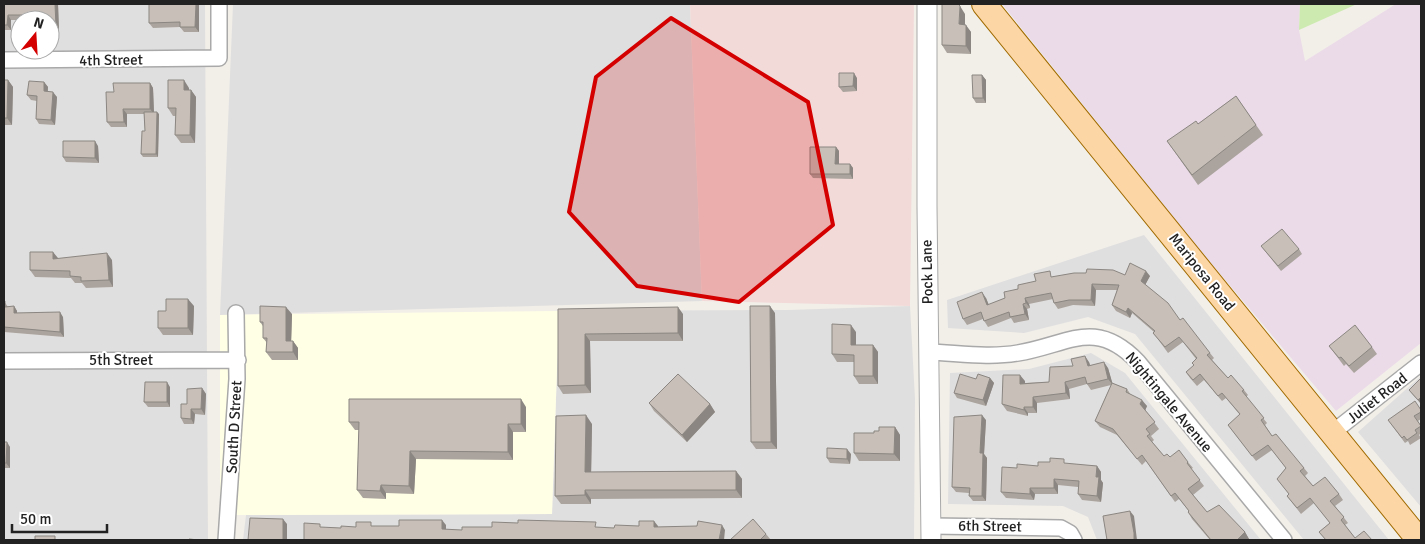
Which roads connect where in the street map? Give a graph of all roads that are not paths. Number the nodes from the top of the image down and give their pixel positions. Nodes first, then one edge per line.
1 (219, 4) edge
2 (927, 4) edge
3 (984, 4) edge
4 (4, 60) edge
5 (236, 313) dead end
6 (929, 352) junction
7 (238, 360) junction
8 (4, 361) edge
9 (1421, 363) edge
10 (1332, 433) junction
11 (931, 533) edge
12 (226, 540) edge
13 (1074, 540) edge
14 (1284, 540) edge
15 (1419, 540) edge

1 - 4 street, 4th Street
2 - 6 street, Pock Lane
3 - 10 main road, Mariposa Road
5 - 7 street, South D Street
6 - 11 street, Pock Lane
6 - 14 street, Nightingale Avenue
7 - 8 street, 5th Street
7 - 12 street, South D Street
9 - 10 street, Juliet Road
10 - 15 main road, Mariposa Road
11 - 13 street, 6th Street

